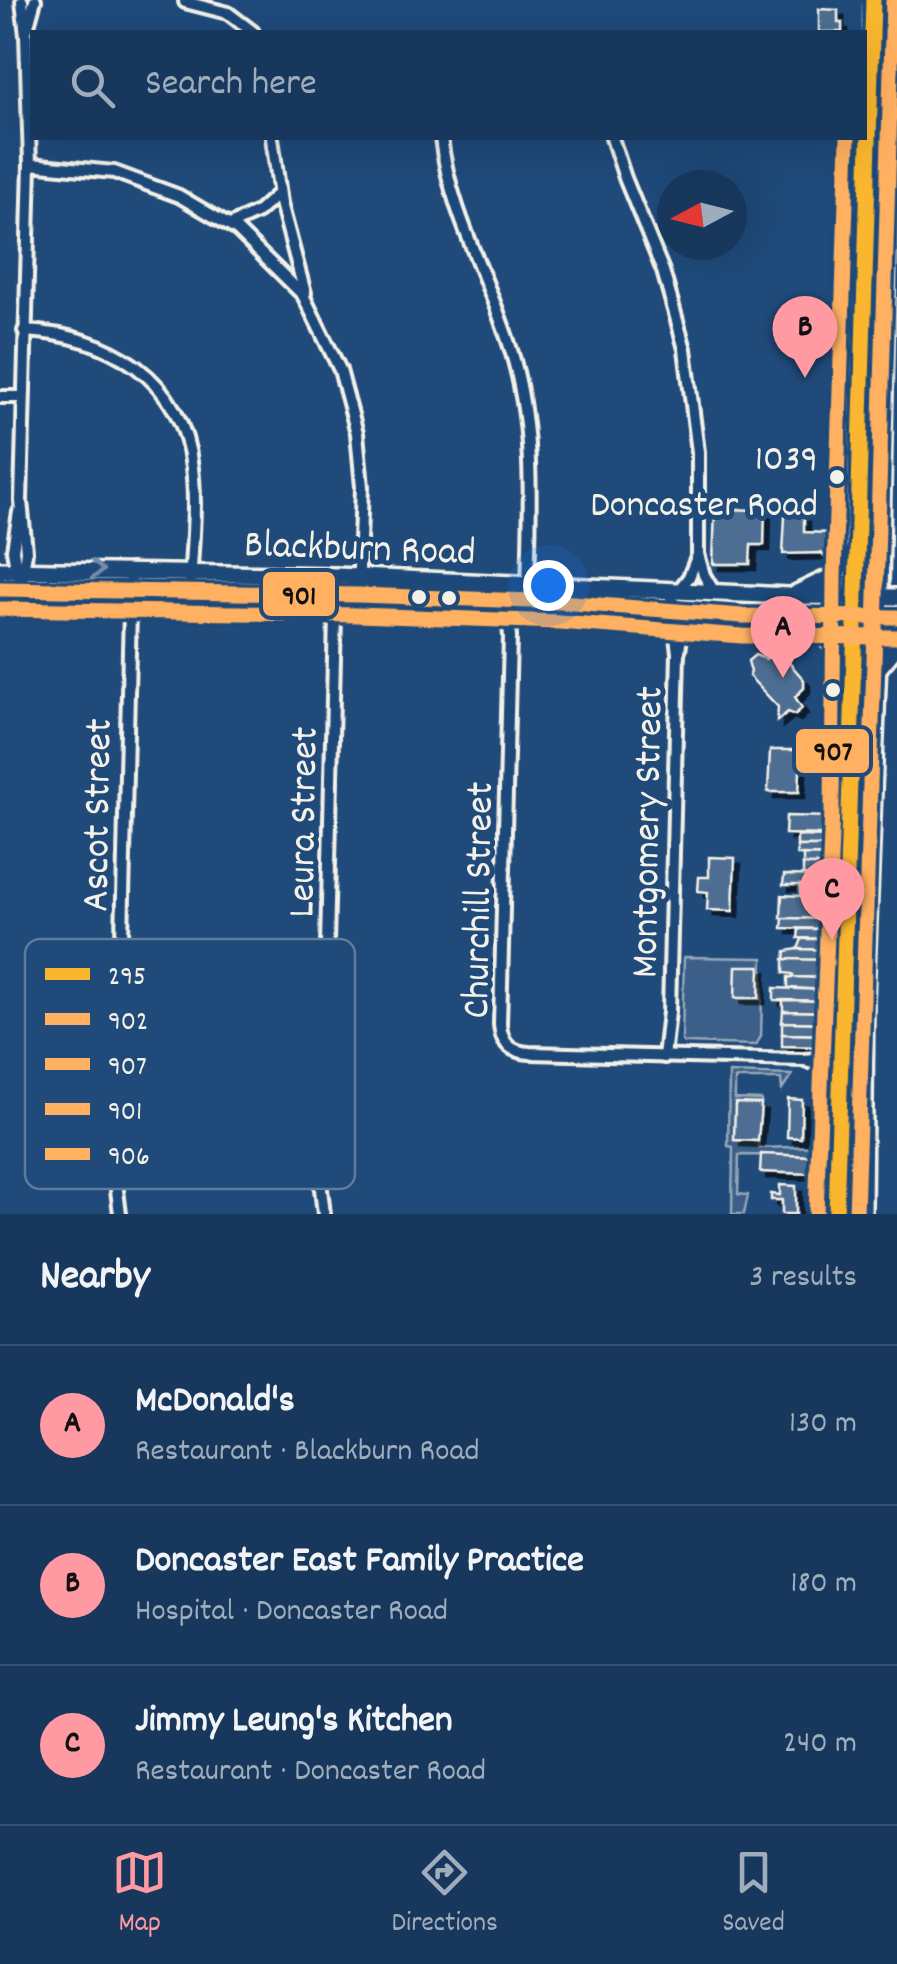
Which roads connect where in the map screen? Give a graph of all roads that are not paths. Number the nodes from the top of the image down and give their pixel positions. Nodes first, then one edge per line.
1 (21, 0) edge
2 (35, 0) edge
3 (873, 0) edge
4 (892, 0) edge
5 (185, 2) edge
6 (251, 30) edge
7 (26, 34) junction
8 (868, 100) edge
9 (867, 134) edge
10 (272, 140) edge
11 (442, 140) edge
12 (613, 140) edge
13 (867, 140) edge
14 (30, 164) junction
15 (279, 192) junction
16 (230, 224) junction
17 (307, 300) junction
18 (24, 331) junction
19 (891, 388) edge
20 (0, 396) edge
21 (22, 397) junction
22 (855, 548) junction
23 (698, 554) junction
24 (14, 570) edge
25 (132, 570) junction
26 (190, 572) junction
27 (336, 576) junction
28 (360, 577) junction
29 (511, 582) junction
30 (528, 582) junction
31 (0, 589) edge
32 (21, 589) junction
33 (190, 591) junction
34 (673, 591) junction
35 (714, 592) junction
36 (335, 594) junction
37 (358, 595) junction
38 (789, 596) junction
39 (855, 597) junction
40 (897, 597) edge
41 (130, 598) junction
42 (880, 598) junction
43 (516, 600) junction
44 (0, 603) edge
45 (670, 611) junction
46 (335, 612) junction
47 (787, 616) junction
48 (857, 617) junction
49 (879, 617) junction
50 (897, 617) edge
51 (897, 646) edge
52 (877, 670) junction
53 (855, 696) junction
54 (122, 939) edge
55 (327, 939) edge
56 (668, 1057) junction
57 (842, 1061) junction
58 (863, 1062) junction
59 (115, 1189) edge
60 (117, 1189) edge
61 (321, 1189) edge
62 (111, 1214) edge
63 (120, 1214) edge
64 (320, 1214) edge
65 (836, 1214) edge
66 (863, 1214) edge

1 - 2 street
1 - 7 street
2 - 7 street
3 - 8 main road
4 - 19 main road
5 - 6 street
7 - 14 street
8 - 9 main road
10 - 15 street
11 - 30 street
12 - 23 street
13 - 22 main road
14 - 16 street
14 - 18 street
15 - 16 street
15 - 17 street
16 - 17 street
17 - 28 street
18 - 21 street
18 - 26 street
19 - 42 main road
20 - 21 street
21 - 24 street
22 - 38 main road
22 - 39 main road
23 - 34 street
23 - 35 street
24 -> 25 main road, Blackburn Road
24 - 32 street
25 - 26 main road, Blackburn Road
25 - 41 street, Ascot Street
26 - 27 main road, Blackburn Road
26 - 33 street
27 - 28 main road, Blackburn Road
27 - 36 street, Leura Street
28 - 29 main road, Blackburn Road
28 - 37 street
29 - 30 main road, Blackburn Road
29 - 43 street, Churchill Street
30 - 34 main road, Blackburn Road
30 - 43 street
31 - 32 main road, Blackburn Road
32 - 41 main road, Blackburn Road
33 - 36 main road, Blackburn Road
33 - 41 main road, Blackburn Road
34 - 35 main road, Blackburn Road
34 - 45 street, Montgomery Street
35 - 38 main road, Blackburn Road
36 - 37 main road, Blackburn Road
36 - 46 street, Leura Street
37 - 43 main road, Blackburn Road
38 - 39 main road, Blackburn Road
39 - 42 main road, Blackburn Road
39 - 48 main road
40 - 42 main road, Blackburn Road
41 - 44 street
41 - 46 street
41 - 54 street, Ascot Street
42 - 49 main road
43 - 45 main road, Blackburn Road
43 - 56 street, Churchill Street
45 - 47 main road, Blackburn Road
45 - 56 street, Montgomery Street
46 - 55 street, Leura Street
47 - 48 main road, Blackburn Road
47 - 53 main road
48 - 49 main road, Blackburn Road
48 - 53 main road
49 - 50 main road, Blackburn Road
49 - 52 main road
51 - 52 main road
52 - 58 main road
53 - 57 main road
56 - 57 street, Churchill Street
57 - 58 street, Churchill Street
57 - 65 main road
58 - 66 main road
59 - 62 street, Ascot Street
60 - 63 street, Ascot Street
61 - 64 street, Leura Street

